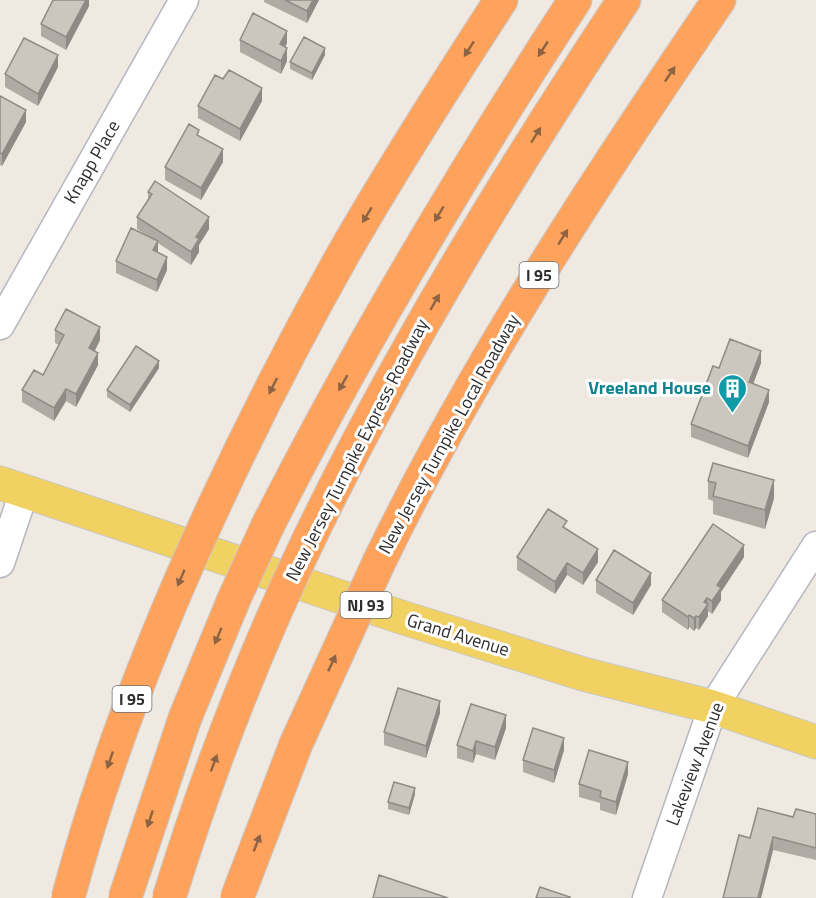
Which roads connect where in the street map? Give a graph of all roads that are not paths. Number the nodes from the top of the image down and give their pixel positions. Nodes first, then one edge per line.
1 (184, 0) edge
2 (501, 0) edge
3 (575, 0) edge
4 (624, 0) edge
5 (719, 0) edge
6 (0, 325) edge
7 (12, 488) edge
8 (816, 546) edge
9 (0, 563) edge
10 (713, 707) junction
11 (816, 742) edge
12 (68, 898) edge
13 (124, 898) edge
14 (169, 898) edge
15 (237, 898) edge
16 (647, 898) edge

1 - 6 street, Knapp Place
2 -> 12 highway, I 95, bridge
3 -> 13 highway, bridge
14 -> 4 highway, New Jersey Turnpike Express Roadway, bridge
15 -> 5 highway, New Jersey Turnpike Local Roadway / I 95, bridge
7 - 9 street
7 - 10 main road, Grand Avenue / NJ 93
8 - 10 street, Lakeview Avenue
10 - 11 main road, Grand Avenue / NJ 93
10 - 16 street, Lakeview Avenue

